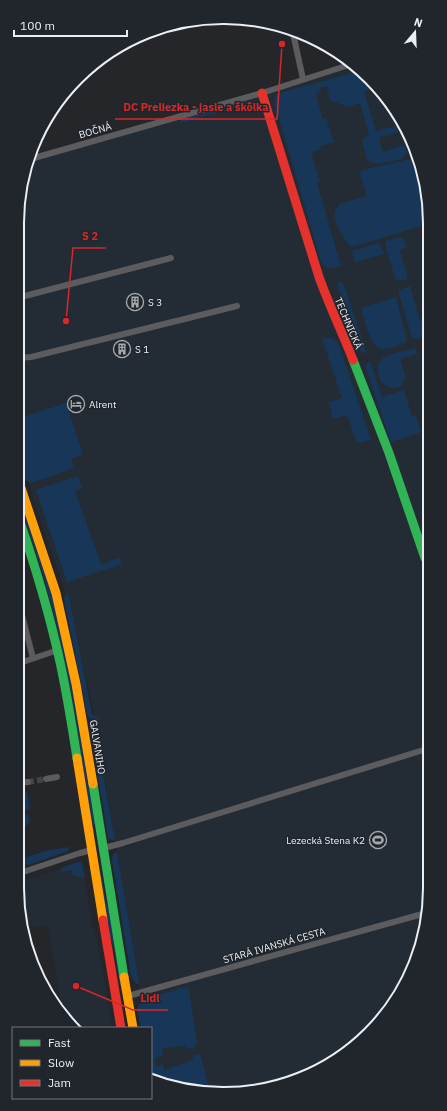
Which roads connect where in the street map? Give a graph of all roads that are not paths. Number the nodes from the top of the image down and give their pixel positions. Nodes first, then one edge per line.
1 (294, 37) edge
2 (346, 66) edge
3 (303, 79) junction
4 (262, 92) junction
5 (35, 158) edge
6 (170, 258) dead end
7 (24, 296) edge
8 (237, 306) dead end
9 (24, 358) edge
10 (24, 497) edge
11 (24, 534) edge
12 (423, 552) edge
13 (24, 625) edge
14 (58, 650) junction
15 (32, 658) junction
16 (24, 661) edge
17 (423, 750) edge
18 (57, 777) dead end
19 (46, 779) tunnel mouth
20 (24, 782) edge
21 (28, 782) tunnel mouth
22 (104, 848) junction
23 (92, 850) junction
24 (24, 872) edge
25 (421, 914) edge
26 (128, 996) junction
27 (116, 1000) junction
28 (121, 1027) edge
29 (134, 1027) edge

1 - 3 street
2 - 3 street, BOČNÁ
3 - 4 street, BOČNÁ
4 - 5 street, BOČNÁ
4 - 12 main road, TECHNICKÁ
6 - 7 street
8 - 9 street
10 - 22 main road, GALVANIHO
11 - 14 main road
13 - 15 street
14 - 15 street
14 - 23 main road
15 - 16 street
17 - 22 street
18 - 19 street
20 - 21 street
22 - 23 main road
22 - 26 main road, GALVANIHO
23 - 24 street
23 - 27 main road
25 - 26 street, STARÁ IVANSKÁ CESTA
26 - 27 main road
26 - 29 main road, GALVANIHO
27 - 28 main road

